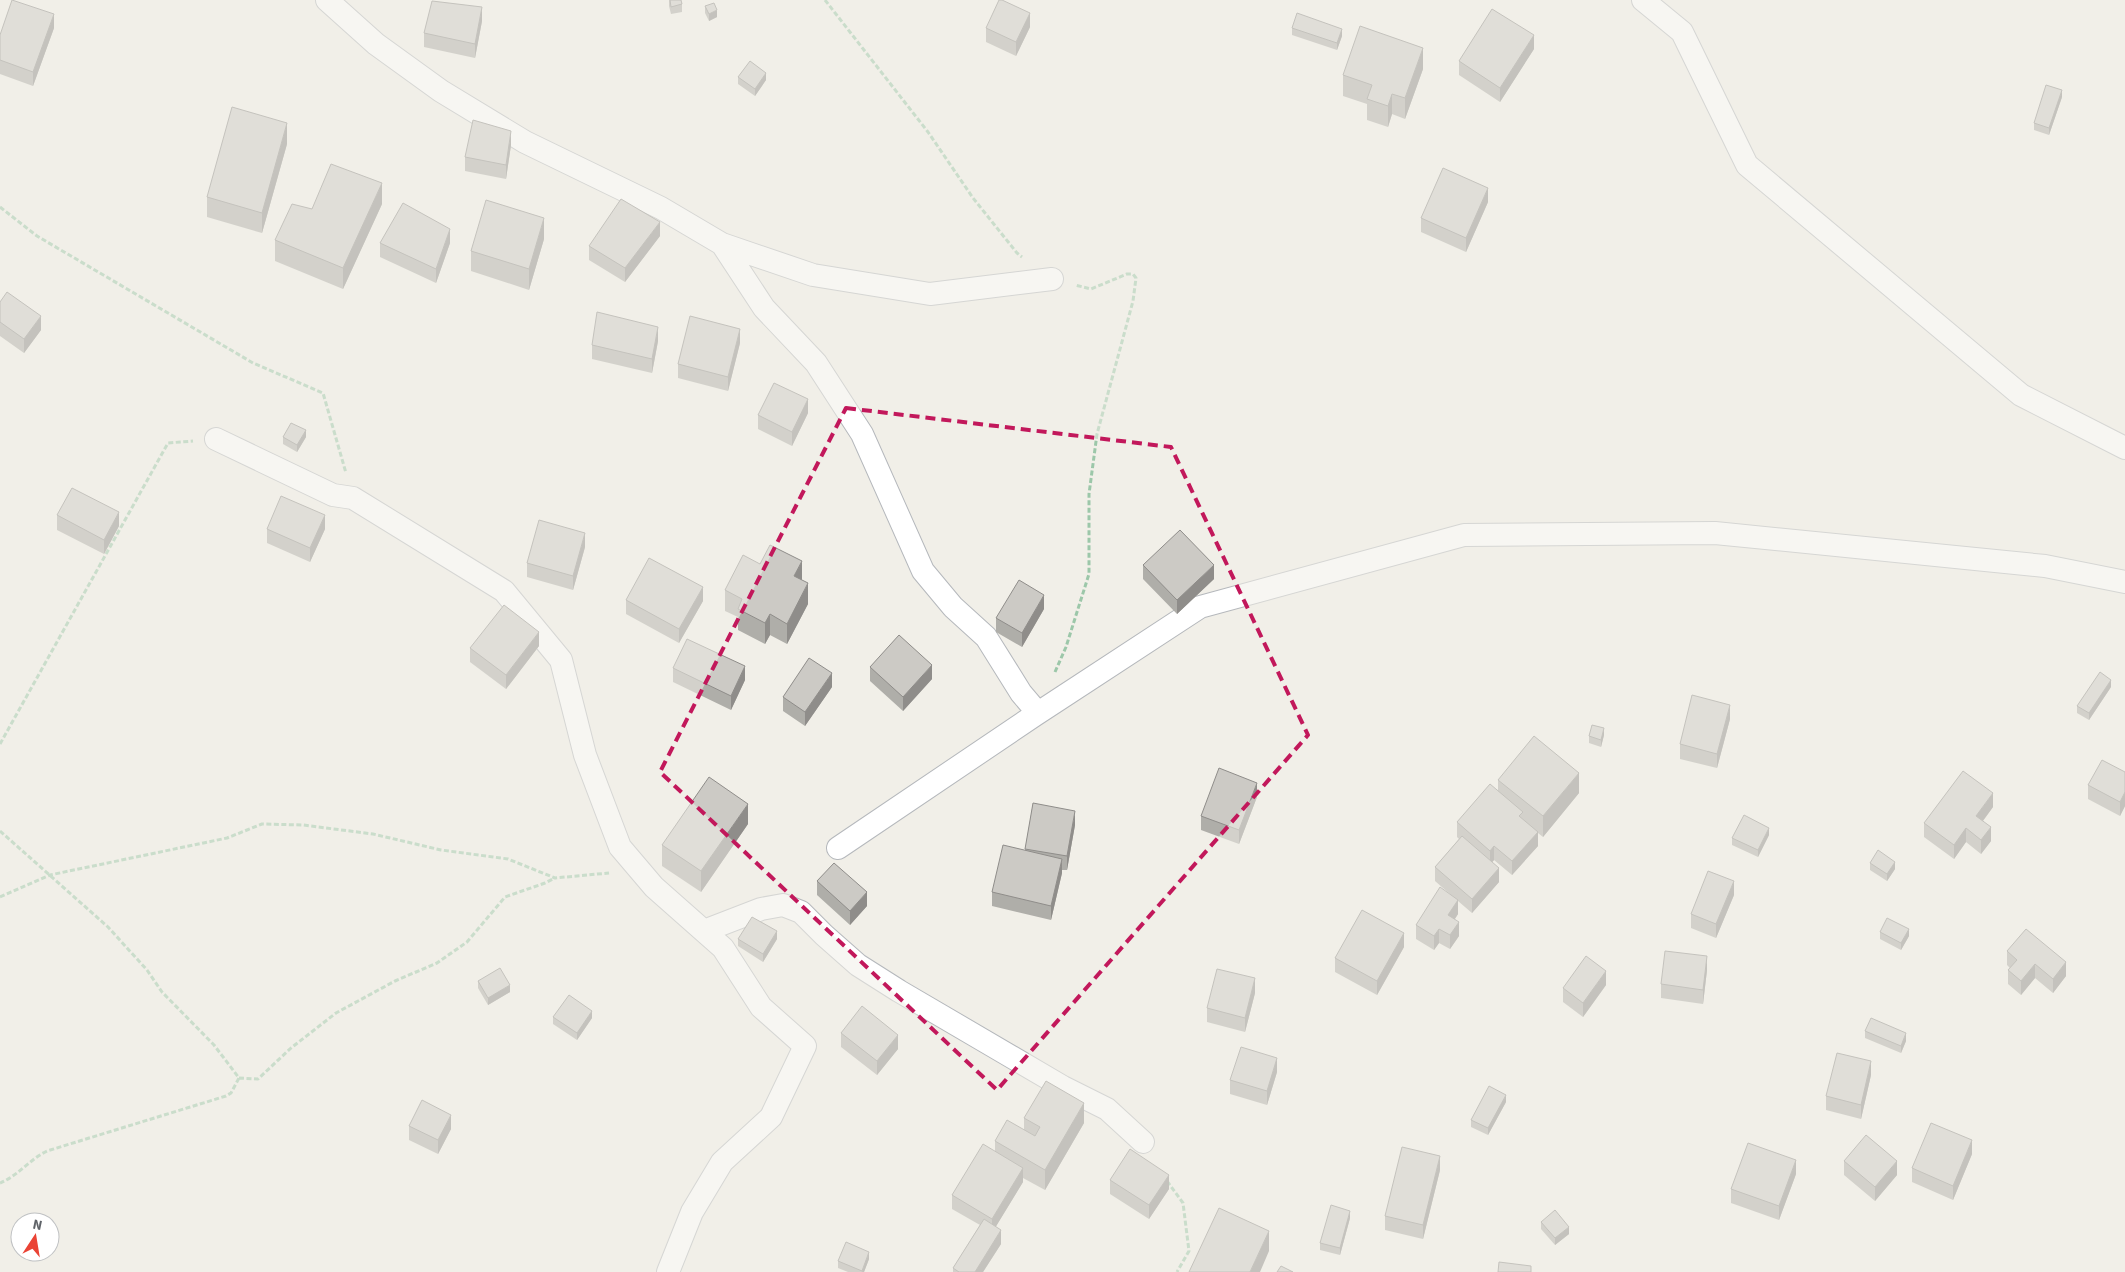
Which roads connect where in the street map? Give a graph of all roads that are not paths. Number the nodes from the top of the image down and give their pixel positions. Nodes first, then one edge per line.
1 (327, 0) edge
2 (1643, 0) edge
3 (722, 244) junction
4 (1052, 279) road end
5 (216, 439) road end
6 (2125, 448) edge
7 (2125, 582) edge
8 (1032, 706) dead end
9 (838, 848) dead end
10 (704, 931) junction
11 (1143, 1142) dead end
12 (668, 1272) edge

1 - 3 street
2 - 6 street
3 - 4 street
3 - 8 street
5 - 10 street
7 - 9 street
10 - 11 street
10 - 12 street

